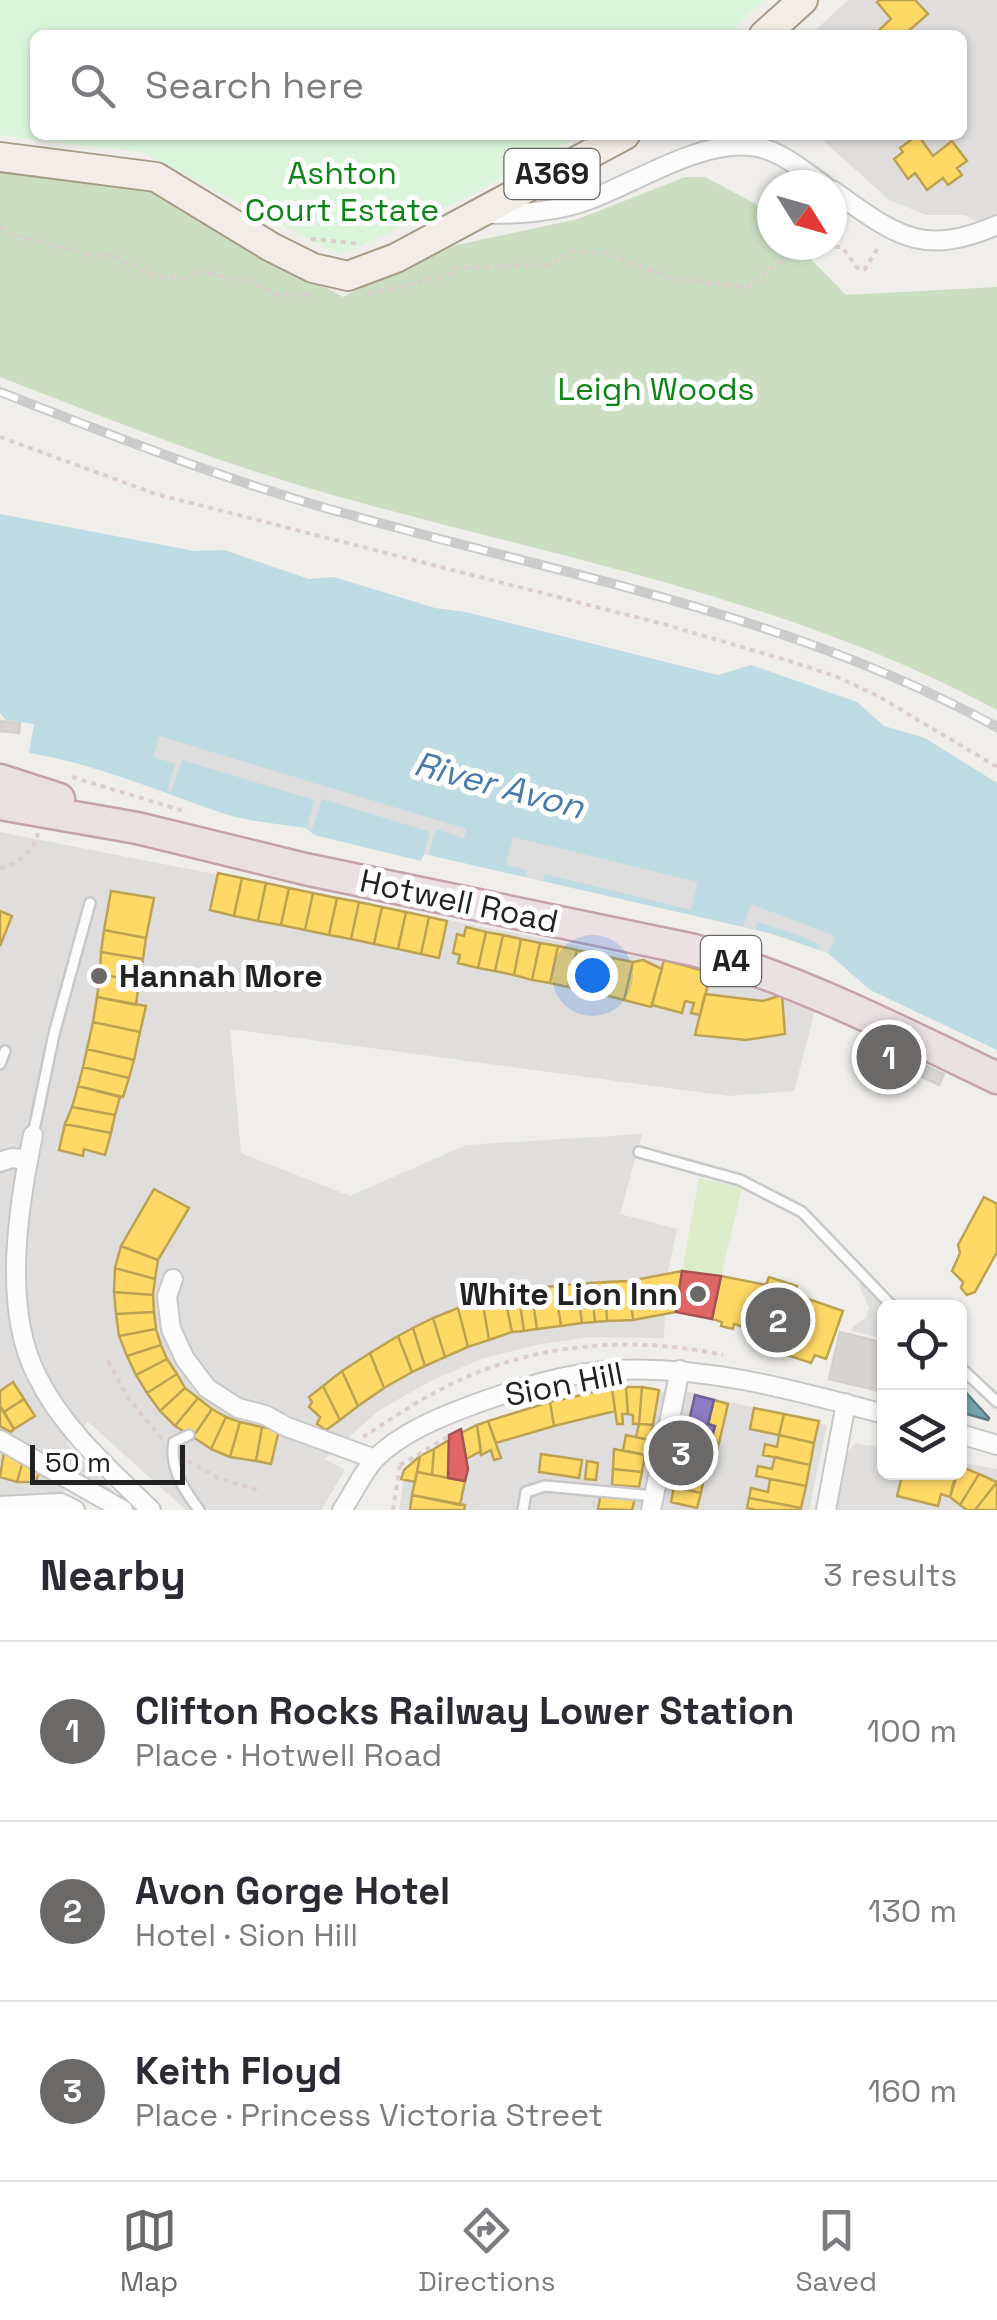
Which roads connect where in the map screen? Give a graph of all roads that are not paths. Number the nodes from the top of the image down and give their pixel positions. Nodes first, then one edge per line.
1 (802, 0) edge
2 (769, 30) edge
3 (616, 140) edge
4 (0, 157) edge
5 (802, 170) edge
6 (847, 200) edge
7 (480, 214) junction
8 (997, 225) edge
9 (0, 780) edge
10 (0, 804) edge
11 (137, 828) junction
12 (90, 903) dead end
13 (5, 1051) dead end
14 (0, 1064) edge
15 (997, 1078) edge
16 (32, 1135) joint
17 (639, 1152) dead end
18 (28, 1160) junction
19 (0, 1162) edge
20 (173, 1279) dead end
21 (886, 1300) edge
22 (680, 1370) junction
23 (967, 1374) edge
24 (997, 1402) edge
25 (846, 1404) junction
26 (877, 1412) edge
27 (188, 1435) dead end
28 (967, 1436) edge
29 (0, 1440) edge
30 (997, 1445) edge
31 (374, 1460) junction
32 (652, 1503) edge
33 (0, 1506) edge
34 (75, 1510) edge
35 (123, 1510) edge
36 (151, 1510) edge
37 (199, 1510) edge
38 (342, 1510) edge
39 (523, 1510) edge
40 (826, 1510) edge

1 - 2 main road
3 - 7 main road, A369
4 - 7 main road, A369
5 - 7 street
6 - 8 street
9 - 11 highway, Hotwell Road / A4
10 - 11 highway, Hotwell Road / A4
11 - 15 highway, Hotwell Road / A4
12 - 16 lane
13 - 14 lane
16 - 18 street
17 - 21 lane
18 - 19 street
18 - 36 street
20 - 31 street
22 - 25 street, Sion Hill
22 - 31 street, Sion Hill
22 - 32 street
23 - 24 lane
25 - 26 street, Sion Hill
25 - 40 street
27 - 37 lane
28 - 30 street
29 - 35 street
31 - 38 street, Sion Hill
32 - 39 lane
33 - 34 street

